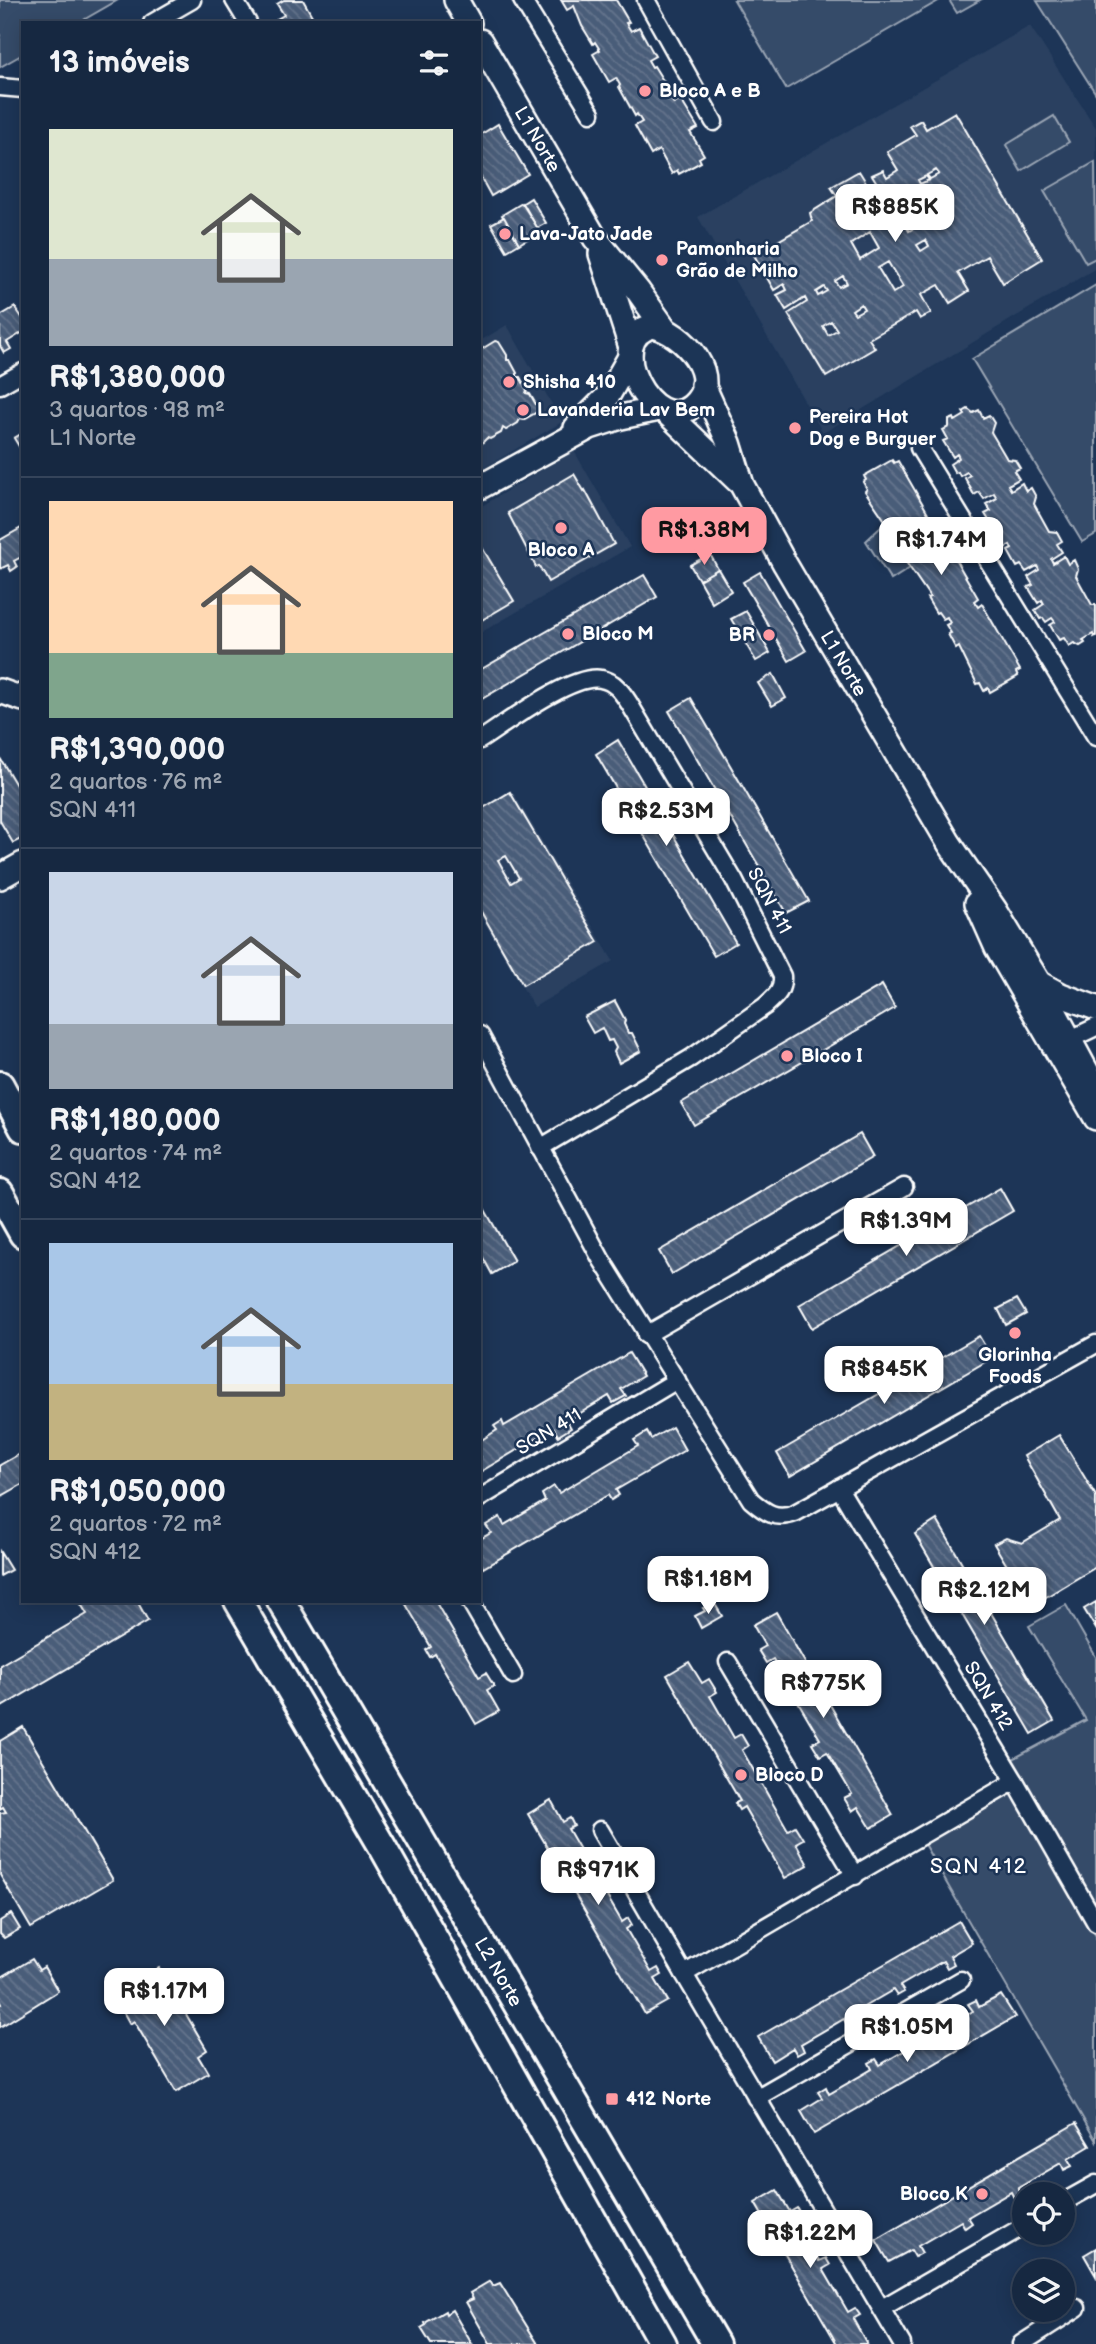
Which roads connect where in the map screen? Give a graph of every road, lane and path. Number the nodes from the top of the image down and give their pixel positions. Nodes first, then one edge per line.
1 (192, 0) edge
2 (234, 0) edge
3 (456, 0) edge
4 (522, 0) edge
5 (646, 0) edge
6 (155, 21) edge
7 (246, 21) edge
8 (468, 21) edge
9 (481, 43) edge
10 (0, 87) edge
11 (21, 89) edge
12 (591, 113) dead end
13 (714, 122) dead end
14 (594, 238) junction
15 (665, 329) junction
16 (630, 351) junction
17 (21, 373) edge
18 (0, 385) edge
19 (703, 385) junction
20 (663, 411) junction
21 (563, 440) junction
22 (919, 448) dead end
23 (742, 485) junction
24 (481, 486) edge
25 (1096, 737) edge
26 (481, 739) edge
27 (949, 843) junction
28 (21, 864) edge
29 (0, 877) edge
30 (1039, 983) junction
31 (1096, 1008) edge
32 (1096, 1027) edge
33 (481, 1037) edge
34 (1062, 1043) junction
35 (0, 1085) edge
36 (1096, 1089) edge
37 (1096, 1118) edge
38 (21, 1124) edge
39 (540, 1148) junction
40 (904, 1187) dead end
41 (0, 1193) edge
42 (21, 1230) edge
43 (646, 1335) junction
44 (1096, 1344) edge
45 (677, 1380) junction
46 (839, 1488) junction
47 (481, 1497) edge
48 (239, 1603) edge
49 (282, 1603) edge
50 (471, 1603) edge
51 (728, 1662) dead end
52 (322, 1673) junction
53 (513, 1675) dead end
54 (284, 1679) junction
55 (1015, 1782) junction
56 (600, 1830) dead end
57 (855, 1876) junction
58 (1096, 1923) edge
59 (684, 1974) junction
60 (961, 1980) dead end
61 (756, 2098) junction
62 (1096, 2184) edge
63 (1075, 2196) edge
64 (1012, 2233) edge
65 (881, 2308) junction
66 (1077, 2308) dead end
67 (663, 2344) edge
68 (716, 2344) edge
69 (902, 2344) edge
70 (1021, 2344) edge

1 - 6 street
2 - 7 street
3 - 8 street
4 - 12 street
5 - 13 street
9 - 14 street, L1 Norte
10 - 11 street
14 - 15 street, L1 Norte
14 - 16 street, L1 Norte
15 - 16 street
15 - 19 street
16 - 20 street
16 - 21 street
17 - 18 street
19 - 20 street
19 - 23 street, L1 Norte
20 - 21 street
20 - 23 street, L1 Norte
21 - 24 street
22 - 25 street
23 - 27 street, L1 Norte
26 - 39 street, SQN 411
27 - 30 street, L1 Norte
27 - 34 street, L1 Norte
28 - 29 street
30 - 31 street
30 - 34 street, L1 Norte
32 - 34 street
33 - 39 street
34 - 36 street, L1 Norte
34 - 37 street, L1 Norte
35 - 38 main road
39 - 43 street
40 - 43 street
41 - 42 main road
43 - 45 street
44 - 46 street
45 - 46 street
45 - 47 street, SQN 411
46 - 55 street, SQN 412
48 - 54 main road, L2 Norte
49 - 52 main road, L2 Norte
50 - 53 street
51 - 57 street
52 - 54 main road
52 - 68 main road, L2 Norte
54 - 67 main road, L2 Norte
55 - 57 street
55 - 58 street, SQN 412
56 - 59 street
57 - 59 street
59 - 61 street
60 - 61 street
61 - 65 street
62 - 63 street
64 - 65 street
65 - 69 street
66 - 70 street

